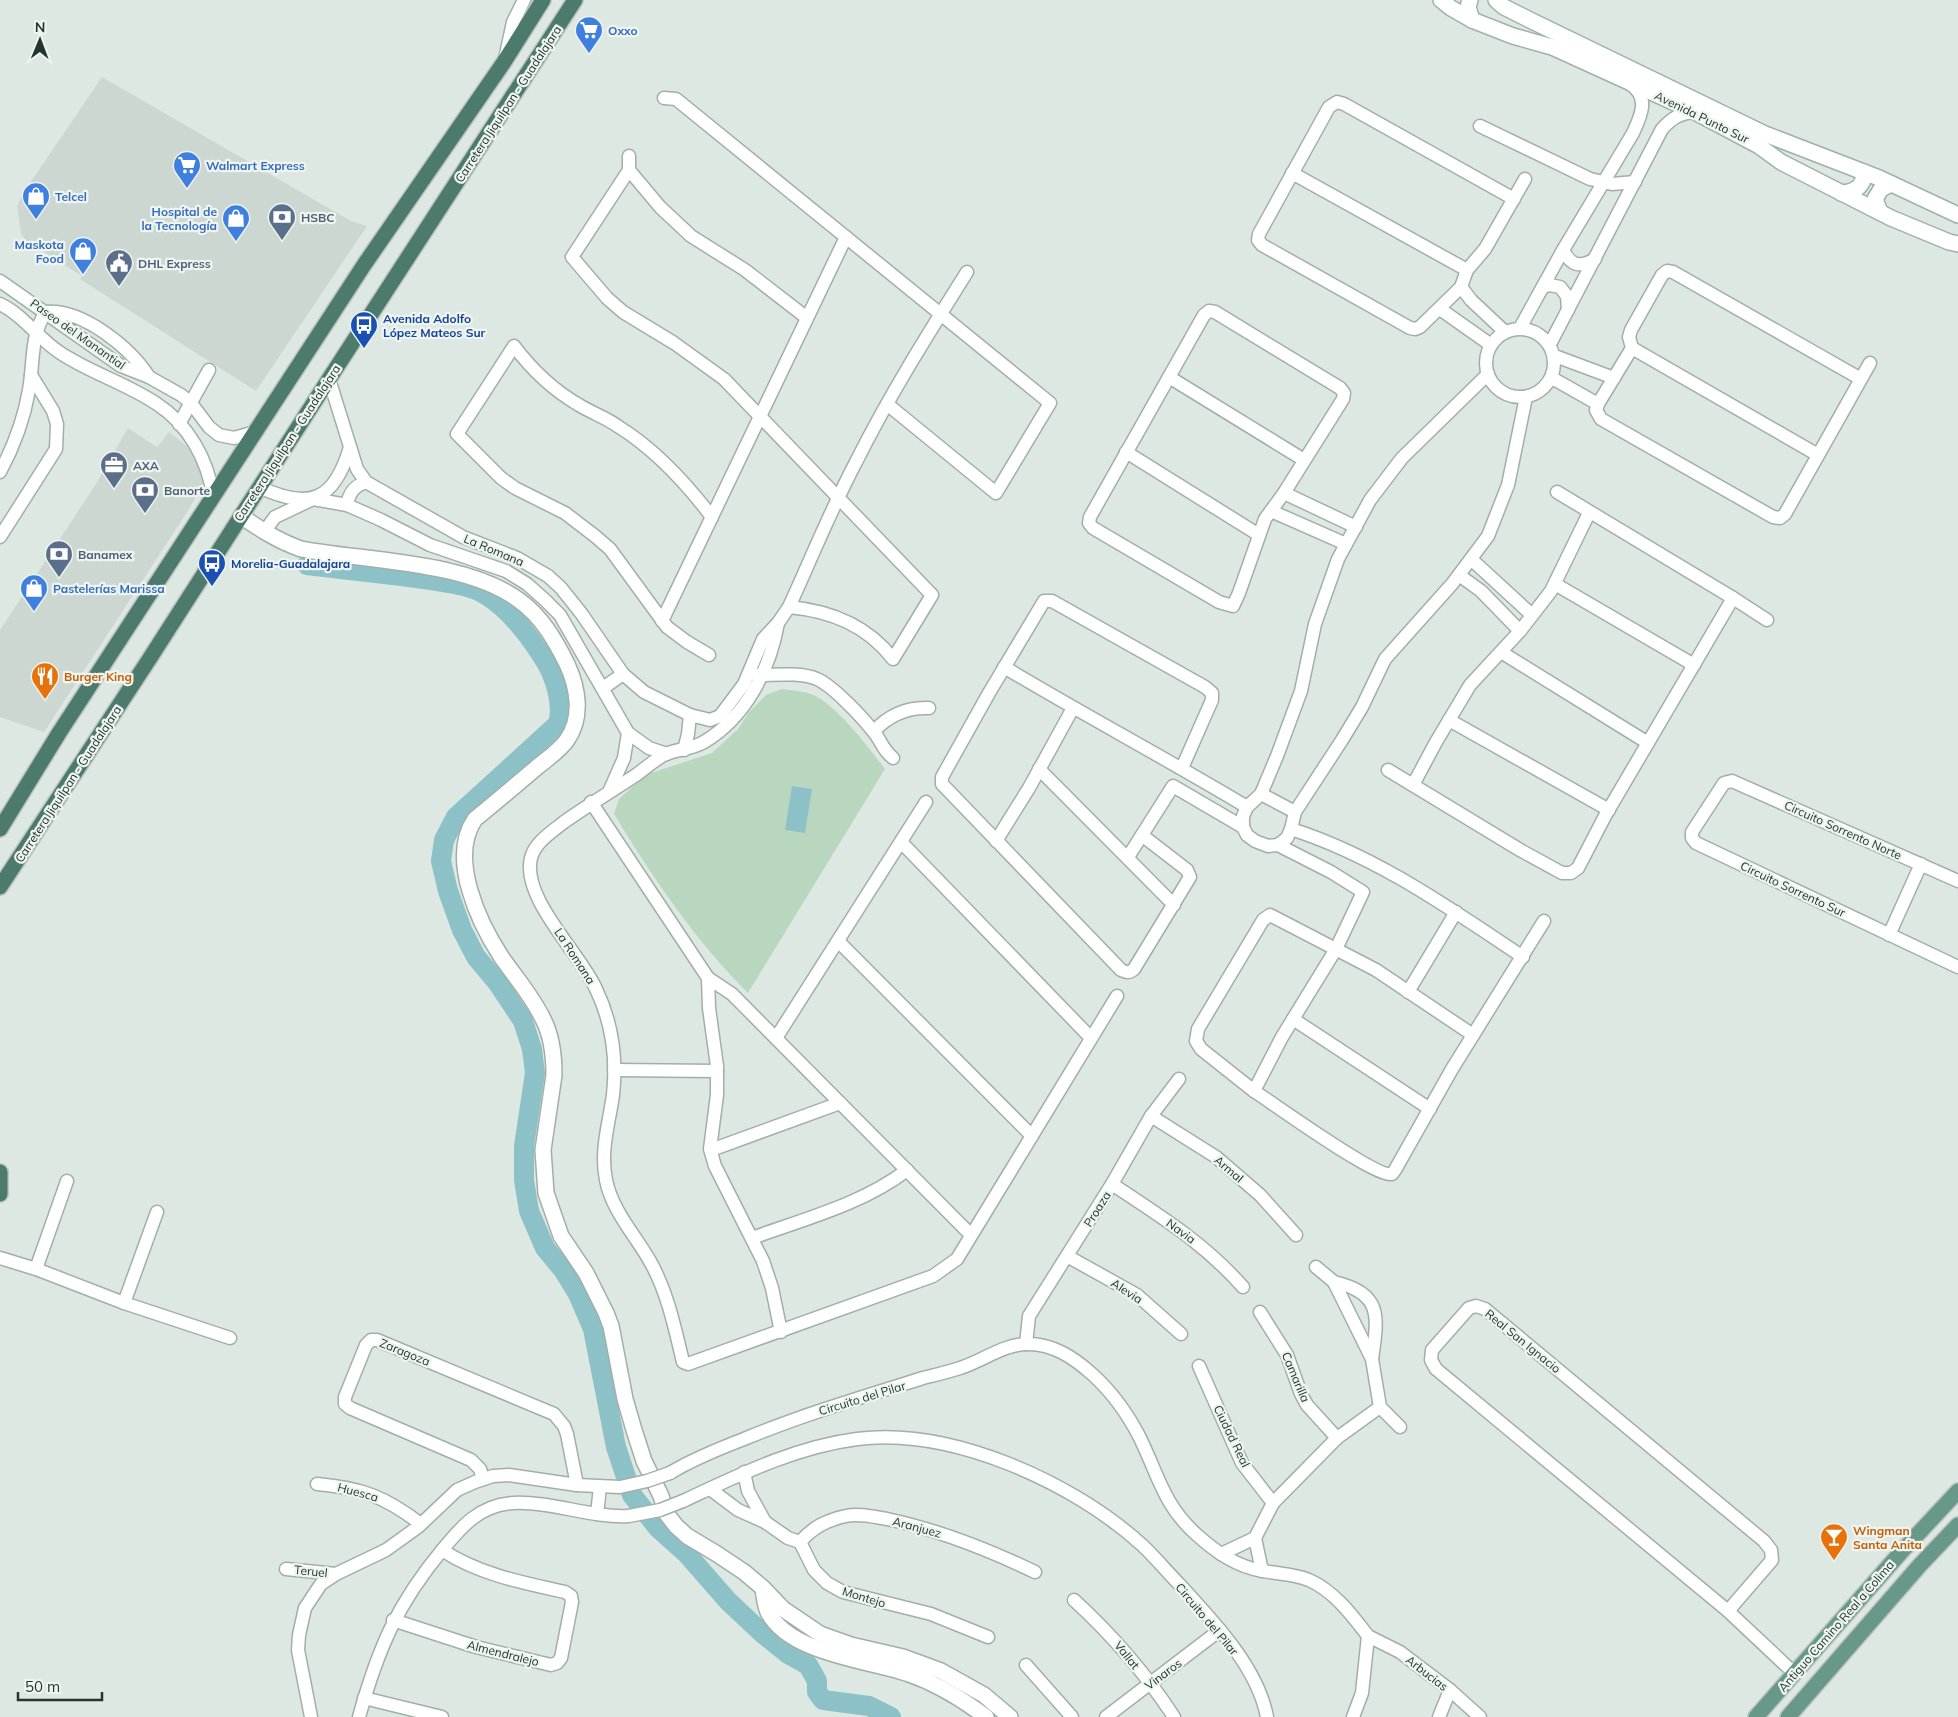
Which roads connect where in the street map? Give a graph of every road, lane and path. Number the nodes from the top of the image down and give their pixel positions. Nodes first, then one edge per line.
1 (524, 0) edge
2 (543, 0) edge
3 (575, 0) edge
4 (1441, 0) edge
5 (1470, 0) edge
6 (1496, 0) edge
7 (1472, 20) junction
8 (504, 62) junction
9 (1615, 75) junction
10 (664, 98) dead end
11 (1695, 112) junction
12 (1480, 126) dead end
13 (629, 156) dead end
14 (629, 170) junction
15 (1864, 172) junction
16 (1292, 174) junction
17 (1525, 179) dead end
18 (1635, 182) junction
19 (1604, 183) junction
20 (1891, 184) junction
21 (1841, 193) junction
22 (1514, 199) junction
23 (1880, 212) junction
24 (1958, 215) edge
25 (846, 237) junction
26 (1958, 244) edge
27 (1563, 250) junction
28 (1595, 259) junction
29 (1467, 270) junction
30 (967, 272) dead end
31 (0, 281) edge
32 (1461, 287) junction
33 (1543, 287) junction
34 (0, 304) edge
35 (1440, 309) junction
36 (1568, 310) junction
37 (46, 312) junction
38 (940, 314) junction
39 (807, 318) junction
40 (1520, 328) junction
41 (1505, 332) junction
42 (35, 333) junction
43 (1550, 344) junction
44 (1491, 345) junction
45 (1632, 348) junction
46 (1555, 356) junction
47 (1870, 363) dead end
48 (210, 370) dead end
49 (1488, 374) junction
50 (31, 375) junction
51 (1169, 377) junction
52 (1552, 378) junction
53 (1614, 378) junction
54 (1861, 378) junction
55 (329, 379) junction
56 (1526, 397) junction
57 (191, 403) junction
58 (887, 404) junction
59 (1598, 404) junction
60 (760, 416) junction
61 (179, 424) junction
62 (255, 432) junction
63 (350, 447) junction
64 (1126, 452) junction
65 (1818, 455) junction
66 (1304, 460) junction
67 (0, 472) edge
68 (366, 482) junction
69 (259, 487) junction
70 (1284, 492) junction
71 (1557, 492) dead end
72 (213, 496) junction
73 (839, 498) junction
74 (313, 499) junction
75 (347, 505) junction
76 (1271, 511) junction
77 (1590, 513) junction
78 (241, 516) junction
79 (712, 517) junction
80 (1356, 527) junction
81 (264, 532) junction
82 (1259, 535) junction
83 (0, 537) edge
84 (1346, 544) junction
85 (1471, 559) junction
86 (1459, 575) junction
87 (1555, 584) junction
88 (1733, 598) junction
89 (789, 607) junction
90 (1532, 615) junction
91 (1767, 620) dead end
92 (662, 621) junction
93 (778, 622) junction
94 (1520, 631) junction
95 (1501, 652) junction
96 (709, 655) dead end
97 (1694, 665) junction
98 (1004, 667) junction
99 (622, 674) junction
100 (761, 675) junction
101 (748, 676) junction
102 (603, 688) junction
103 (929, 708) dead end
104 (1073, 708) junction
105 (690, 715) junction
106 (725, 720) junction
107 (1449, 720) junction
108 (874, 731) junction
109 (628, 733) junction
110 (1648, 742) junction
111 (684, 750) junction
112 (667, 754) junction
113 (892, 758) dead end
114 (1182, 768) junction
115 (1039, 769) junction
116 (1388, 770) dead end
117 (1728, 780) joint
118 (1413, 785) junction
119 (609, 792) junction
120 (1260, 794) junction
121 (592, 802) junction
122 (926, 802) dead end
123 (1247, 807) junction
124 (1609, 810) junction
125 (1295, 812) junction
126 (1243, 826) junction
127 (0, 829) edge
128 (1291, 829) junction
129 (1143, 836) junction
130 (996, 841) junction
131 (901, 842) junction
132 (1278, 845) junction
133 (1128, 857) junction
134 (1921, 864) junction
135 (1958, 881) edge
136 (0, 887) edge
137 (1174, 905) junction
138 (1456, 912) junction
139 (1544, 921) dead end
140 (1889, 935) junction
141 (838, 940) junction
142 (1336, 949) junction
143 (1522, 957) junction
144 (1958, 968) edge
145 (708, 978) junction
146 (1408, 992) junction
147 (1117, 996) dead end
148 (1293, 1019) junction
149 (1473, 1035) junction
150 (776, 1038) junction
151 (1091, 1038) junction
152 (614, 1070) junction
153 (717, 1071) junction
154 (1180, 1079) dead end
155 (1254, 1091) junction
156 (840, 1102) junction
157 (1430, 1108) junction
158 (1151, 1116) junction
159 (1032, 1136) junction
160 (710, 1150) junction
161 (907, 1170) junction
162 (0, 1172) edge
163 (67, 1181) dead end
164 (1112, 1184) junction
165 (0, 1194) edge
166 (157, 1212) dead end
167 (971, 1235) junction
168 (1296, 1235) dead end
169 (752, 1238) junction
170 (1067, 1256) junction
171 (0, 1258) edge
172 (1316, 1267) dead end
173 (36, 1269) junction
174 (1334, 1282) junction
175 (1243, 1287) dead end
176 (124, 1303) junction
177 (1260, 1312) dead end
178 (781, 1332) junction
179 (1181, 1334) dead end
180 (230, 1338) dead end
181 (1026, 1344) junction
182 (1372, 1359) junction
183 (1199, 1366) dead end
184 (1380, 1407) junction
185 (1400, 1427) dead end
186 (1337, 1438) junction
187 (744, 1472) junction
188 (483, 1480) junction
189 (317, 1484) dead end
190 (577, 1485) junction
191 (600, 1487) junction
192 (710, 1489) junction
193 (1958, 1491) edge
194 (1273, 1503) junction
195 (597, 1514) junction
196 (765, 1522) junction
197 (421, 1524) junction
198 (1958, 1525) edge
199 (1255, 1538) junction
200 (800, 1542) junction
201 (442, 1550) junction
202 (1221, 1554) junction
203 (286, 1569) dead end
204 (1262, 1571) junction
205 (1034, 1572) dead end
206 (336, 1574) junction
207 (763, 1588) junction
208 (1074, 1600) dead end
209 (1728, 1611) junction
210 (393, 1620) junction
211 (1220, 1630) junction
212 (1368, 1636) junction
213 (988, 1637) dead end
214 (1026, 1665) dead end
215 (1794, 1673) junction
216 (1150, 1684) junction
217 (1450, 1690) junction
218 (364, 1698) junction
219 (311, 1717) edge
220 (359, 1717) edge
221 (442, 1717) edge
222 (986, 1717) edge
223 (1010, 1717) edge
224 (1072, 1717) edge
225 (1106, 1717) edge
226 (1174, 1717) edge
227 (1267, 1717) edge
228 (1353, 1717) edge
229 (1439, 1717) edge
230 (1480, 1717) edge
231 (1756, 1717) edge
232 (1788, 1717) edge

1 - 8 street
2 - 8 highway
3 - 55 highway, Carretera Jiquilpan - Guadalajara
4 - 7 street, Avenida Punto Sur
5 - 7 street
6 - 15 street, Avenida Punto Sur
7 - 9 street, Avenida Punto Sur
8 - 62 highway
9 - 11 street, Avenida Punto Sur
9 - 19 street
10 - 25 street
11 - 18 street
11 - 21 street, Avenida Punto Sur
12 - 19 street
13 - 14 street
14 - 39 street
14 - 60 street
15 - 20 street, Avenida Punto Sur
15 - 21 street
16 - 22 street
16 - 29 street
16 - 35 street
17 - 22 street
18 - 19 street
18 - 28 street
19 - 27 street
20 - 23 street
20 - 24 street, Avenida Punto Sur
21 - 23 street, Avenida Punto Sur
22 - 29 street
23 - 26 street, Avenida Punto Sur
25 - 38 street
25 - 39 street
27 - 28 street
27 - 33 street
28 - 36 street
29 - 32 street
30 - 38 street
31 - 37 street, Paseo del Manantial
32 - 35 street
32 - 41 street
33 - 36 street
33 - 40 street
34 - 42 street, Paseo del Manantial
35 - 44 street
36 - 43 street
37 - 42 street
37 - 57 street, Paseo del Manantial
38 - 58 street
38 - 58 street
39 - 60 street
40 - 41 street
40 - 43 street
41 - 44 street
42 - 50 street
42 - 61 street, Paseo del Manantial
43 - 46 street
44 - 49 street
45 - 53 street
45 - 54 street
45 - 65 street
46 - 52 street
46 - 53 street
47 - 54 street
48 - 57 street
49 - 56 street
49 - 80 street
50 - 67 street
50 - 83 street
51 - 64 street
51 - 66 street
51 - 66 street
52 - 56 street
52 - 59 street
53 - 59 street
54 - 65 street
55 - 63 street
55 - 69 highway, Carretera Jiquilpan - Guadalajara
56 - 85 street
57 - 61 street
57 - 62 street, Paseo del Manantial
58 - 73 street
59 - 65 street
60 - 73 street
60 - 79 street
61 - 72 street, Paseo del Manantial
62 - 72 highway
63 - 68 street
63 - 74 street
64 - 82 street
64 - 82 street
66 - 70 street
68 - 75 street
68 - 99 street, La Romana
69 - 74 street, La Romana
69 - 78 highway, Carretera Jiquilpan - Guadalajara
70 - 76 street
70 - 80 street
71 - 77 street
72 - 127 highway
73 - 89 street
73 - 89 street
74 - 75 street, La Romana
74 - 81 street
75 - 102 street, La Romana
76 - 82 street
76 - 84 street
77 - 87 street
77 - 88 street
78 - 81 street
78 - 136 highway, Carretera Jiquilpan - Guadalajara
79 - 92 street
79 - 92 street
80 - 84 street
81 - 207 street
84 - 120 street
85 - 86 street
85 - 90 street
86 - 94 street
86 - 125 street
87 - 90 street
87 - 97 street
88 - 91 street
88 - 97 street
89 - 93 street
90 - 94 street
92 - 96 street
93 - 100 street
93 - 101 street
94 - 95 street
95 - 107 street
95 - 110 street
97 - 110 street
98 - 104 street
98 - 114 street
98 - 130 street
99 - 102 street
99 - 105 street, La Romana
100 - 101 street
100 - 106 street
100 - 108 street
101 - 106 street
102 - 109 street, La Romana
103 - 108 street
104 - 114 street
104 - 115 street
105 - 106 street, La Romana
105 - 111 street
106 - 111 street, La Romana
107 - 118 street
107 - 124 street
108 - 113 street
109 - 112 street, La Romana
109 - 119 street
110 - 124 street
111 - 112 street, La Romana
112 - 119 street, La Romana
114 - 123 street
115 - 130 street
115 - 133 street
116 - 118 street
117 - 134 street, Circuito Sorrento Norte
117 - 140 street, Circuito Sorrento Sur
118 - 124 street
119 - 121 street, La Romana
120 - 123 street
120 - 125 street
121 - 145 street
121 - 152 street, La Romana
122 - 131 street
123 - 126 street
125 - 128 street
126 - 129 street
126 - 132 street
128 - 132 street
128 - 138 street
129 - 133 street
129 - 137 street
130 - 137 street
131 - 141 street
131 - 151 street
132 - 142 street
133 - 137 street
134 - 135 street, Circuito Sorrento Norte
134 - 140 street
138 - 143 street
138 - 146 street
139 - 143 street
140 - 144 street, Circuito Sorrento Sur
141 - 150 street
141 - 159 street
142 - 146 street
142 - 148 street
142 - 155 street
143 - 149 street
145 - 150 street
145 - 153 street
146 - 149 street
147 - 151 street
148 - 155 street
148 - 157 street
149 - 157 street
150 - 156 street
151 - 159 street
152 - 153 street
152 - 178 street, La Romana
153 - 160 street
154 - 158 street, Proaza
155 - 157 street
156 - 160 street
156 - 161 street
158 - 164 street, Proaza
158 - 168 street, Armal
159 - 167 street
160 - 169 street
161 - 167 street
161 - 169 street
162 - 165 highway
163 - 173 street
164 - 170 street, Proaza
164 - 175 street, Navia
166 - 176 street
167 - 178 street
169 - 178 street
170 - 179 street, Alevia
170 - 181 street, Proaza
171 - 173 street
172 - 174 street
173 - 176 street
174 - 182 street
174 - 182 street
176 - 180 street
177 - 186 street, Camarilla
181 - 191 street, Circuito del Pilar, bridge
181 - 202 street, Circuito del Pilar
182 - 184 street
183 - 194 street, Ciudad Real
184 - 185 street
184 - 186 street
186 - 194 street
187 - 192 street, Circuito del Pilar
187 - 196 street
187 - 211 street, Circuito del Pilar
188 - 190 street, Circuito del Pilar
188 - 190 street, Zaragoza
188 - 197 street, Circuito del Pilar
189 - 197 street, Huesca
190 - 191 street, Circuito del Pilar
191 - 195 street
192 - 195 street, Circuito del Pilar, bridge
192 - 196 street
193 - 215 main road, Antiguo Camino Real a Colima
194 - 199 street
195 - 201 street, Circuito del Pilar
196 - 200 street
197 - 206 street, Circuito del Pilar
198 - 232 main road, Antiguo Camino Real a Colima
199 - 202 street
199 - 204 street
200 - 205 street, Aranjuez
200 - 213 street, Montejo
201 - 210 street, Circuito del Pilar
201 - 210 street, Almendralejo
202 - 204 street, Circuito del Pilar
203 - 206 street, Teruel
204 - 212 street, Circuito del Pilar
206 - 219 street, Circuito del Pilar
207 - 222 street
207 - 223 street
208 - 216 street, Vallat
209 - 209 street, Real San Ignacio
209 - 215 street, Real San Ignacio
210 - 218 street, Circuito del Pilar
211 - 216 street, Vinaros
211 - 227 street, Circuito del Pilar
212 - 217 street, Arbucias
212 - 228 street
214 - 224 street
215 - 231 main road, Antiguo Camino Real a Colima
216 - 225 street, Vinaros
216 - 226 street, Vallat
217 - 229 street
217 - 230 street, Arbucias
218 - 220 street, Circuito del Pilar
218 - 221 street

